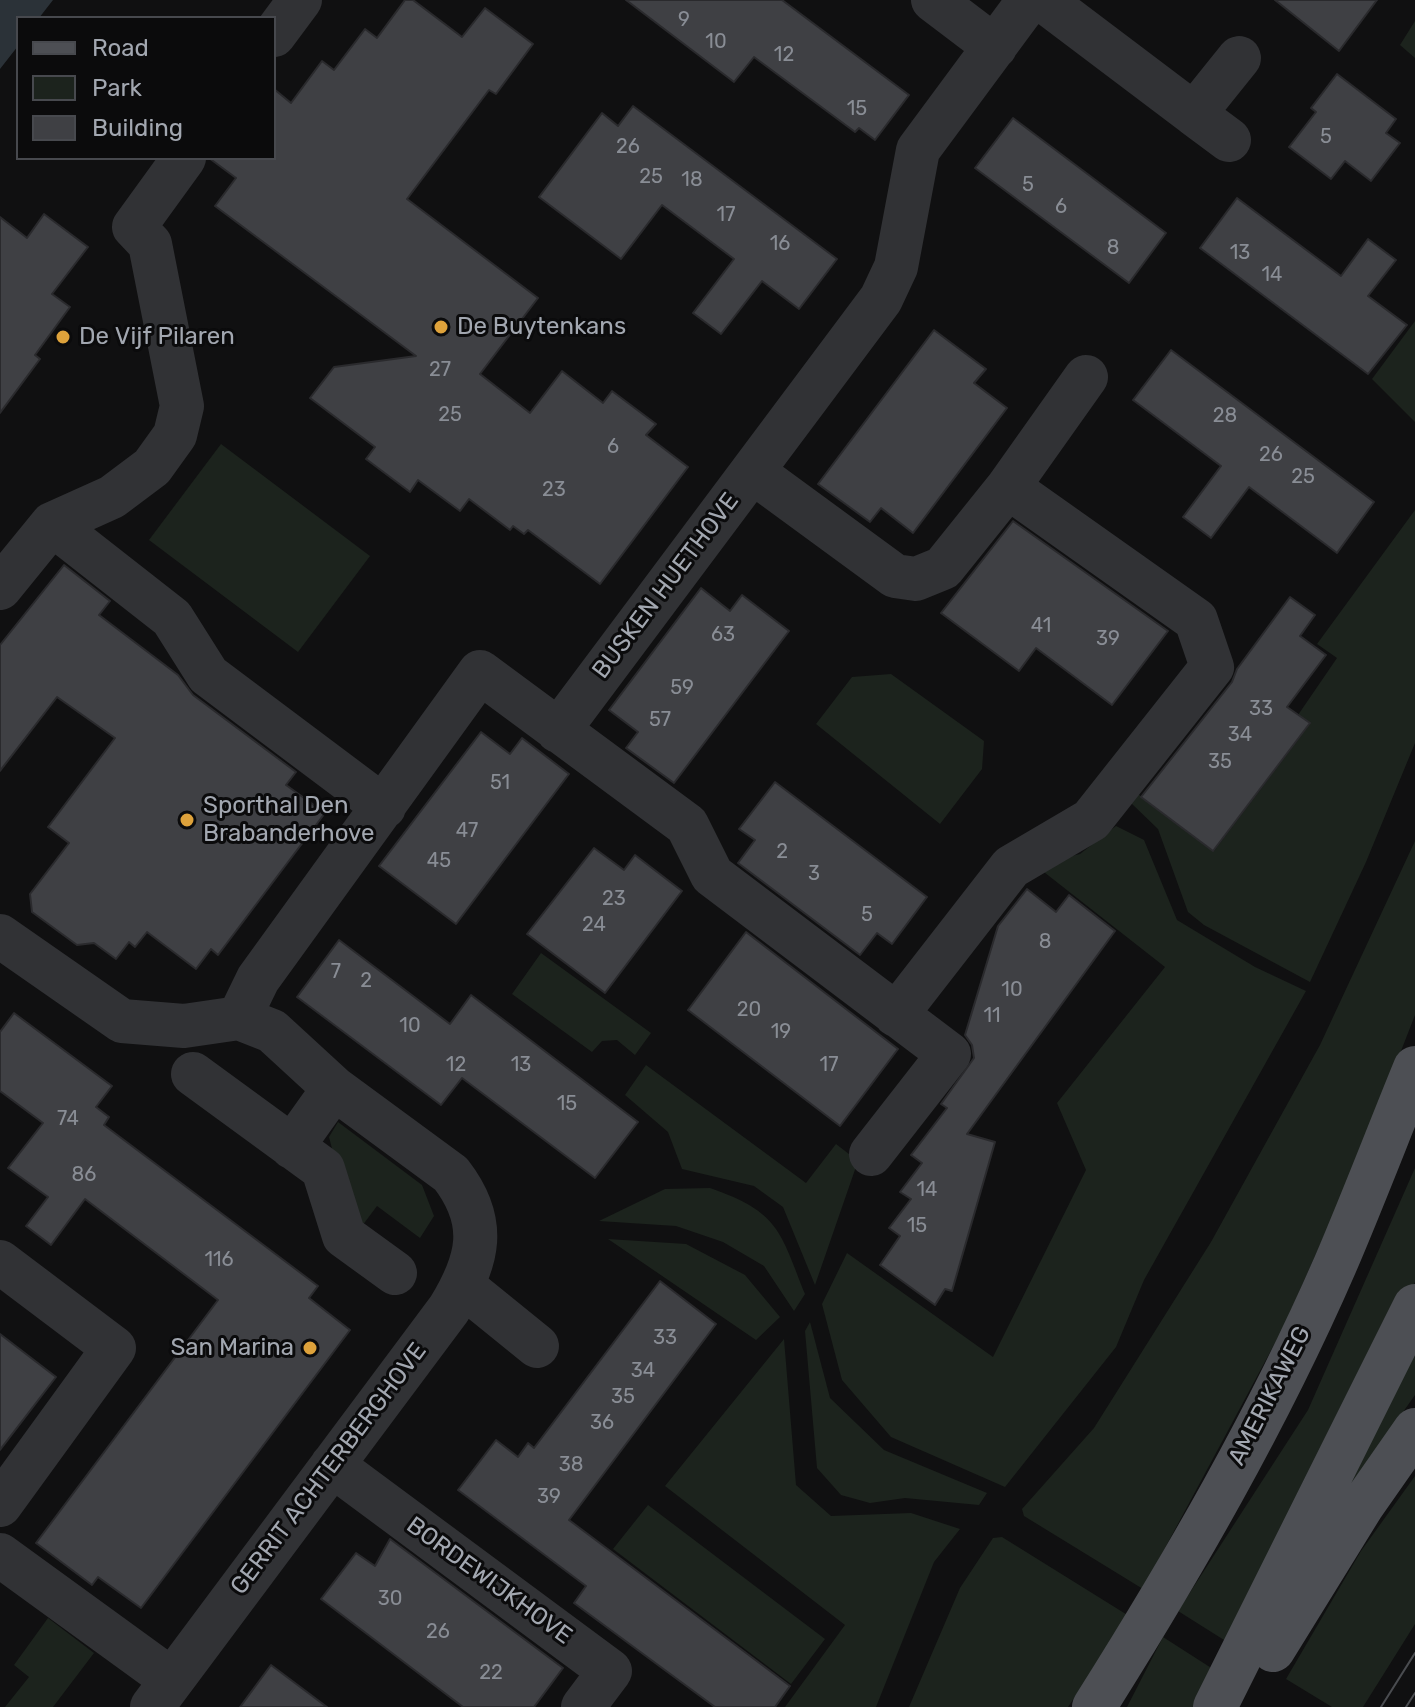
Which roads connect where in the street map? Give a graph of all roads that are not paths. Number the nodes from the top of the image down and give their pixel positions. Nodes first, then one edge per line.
1 (300, 0) edge
2 (933, 0) edge
3 (1029, 0) edge
4 (1043, 0) edge
5 (276, 32) edge
6 (995, 47) junction
7 (1239, 58) dead end
8 (1194, 114) junction
9 (1229, 140) dead end
10 (183, 160) edge
11 (1086, 377) dead end
12 (753, 472) junction
13 (1008, 487) junction
14 (52, 524) junction
15 (0, 588) edge
16 (558, 731) junction
17 (384, 807) junction
18 (0, 936) edge
19 (896, 1015) junction
20 (239, 1018) junction
21 (1415, 1068) edge
22 (193, 1074) dead end
23 (334, 1088) junction
24 (292, 1147) junction
25 (871, 1154) dead end
26 (0, 1262) edge
27 (395, 1273) dead end
28 (463, 1286) junction
29 (1415, 1306) edge
30 (537, 1346) dead end
31 (1415, 1430) edge
32 (332, 1465) junction
33 (0, 1505) edge
34 (0, 1555) edge
35 (162, 1694) edge
36 (583, 1707) edge
37 (1094, 1707) edge
38 (1215, 1707) edge
39 (1238, 1707) edge

1 - 5 street
2 - 6 street
3 - 6 street, BUSKEN HUETHOVE
4 - 8 street
6 - 12 street, BUSKEN HUETHOVE
7 - 8 street
8 - 9 street
10 - 14 street
11 - 13 street
12 - 13 street
12 - 16 street, BUSKEN HUETHOVE
13 - 19 street
14 - 15 street
14 - 17 street
16 - 17 street
16 - 19 street
17 - 20 street
18 - 20 street
19 - 25 street
20 - 23 street
21 - 37 main road, AMERIKAWEG
22 - 24 street
23 - 24 street
23 - 28 street, GERRIT ACHTERBERGHOVE
24 - 27 street
26 - 33 street
28 - 30 street
28 - 32 street, GERRIT ACHTERBERGHOVE
29 - 38 main road
31 - 39 main road
32 - 35 street, GERRIT ACHTERBERGHOVE
32 - 36 street, BORDEWIJKHOVE
34 - 35 street

